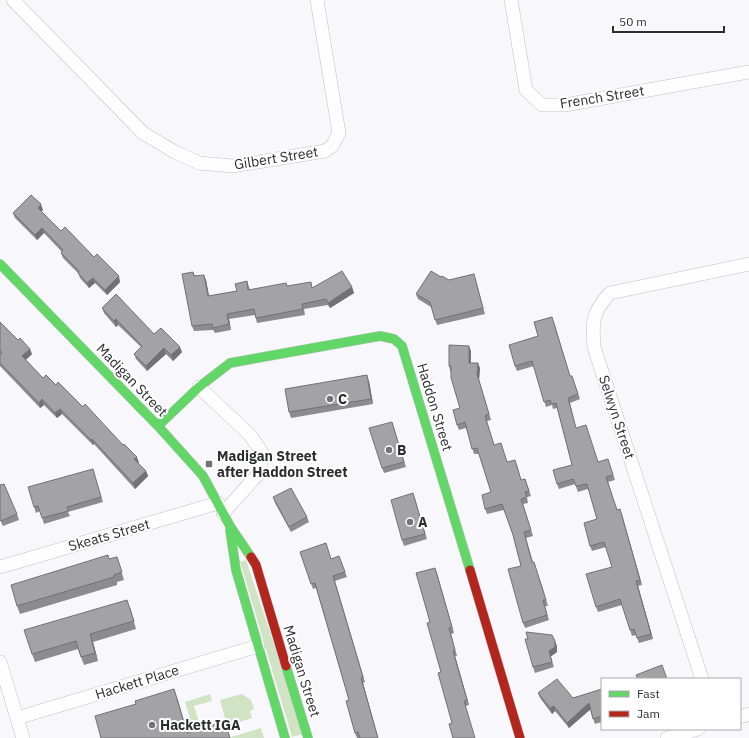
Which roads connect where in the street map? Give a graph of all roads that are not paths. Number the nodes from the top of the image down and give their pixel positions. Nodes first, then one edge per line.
1 (12, 0) edge
2 (317, 0) edge
3 (511, 0) edge
4 (749, 72) edge
5 (0, 264) edge
6 (749, 264) edge
7 (199, 387) junction
8 (158, 426) junction
9 (221, 508) junction
10 (230, 526) junction
11 (0, 567) edge
12 (258, 646) junction
13 (0, 662) edge
14 (702, 678) edge
15 (17, 718) junction
16 (695, 730) edge
17 (23, 738) edge
18 (285, 738) edge
19 (308, 738) edge
20 (520, 738) edge
21 (667, 738) edge

1 - 2 street, Gilbert Street
3 - 4 street, French Street
5 - 8 street, Madigan Street
6 - 14 street, Selwyn Street
7 - 8 street, Haddon Street
7 - 9 street
7 - 20 street, Haddon Street
8 - 9 street, Madigan Street
9 - 10 street, Madigan Street
9 - 11 street, Skeats Street
10 - 12 street, Madigan Street
10 - 19 street, Madigan Street
12 - 15 street, Hackett Place
12 - 18 street, Madigan Street
13 - 15 street
15 - 17 street
16 - 21 street

